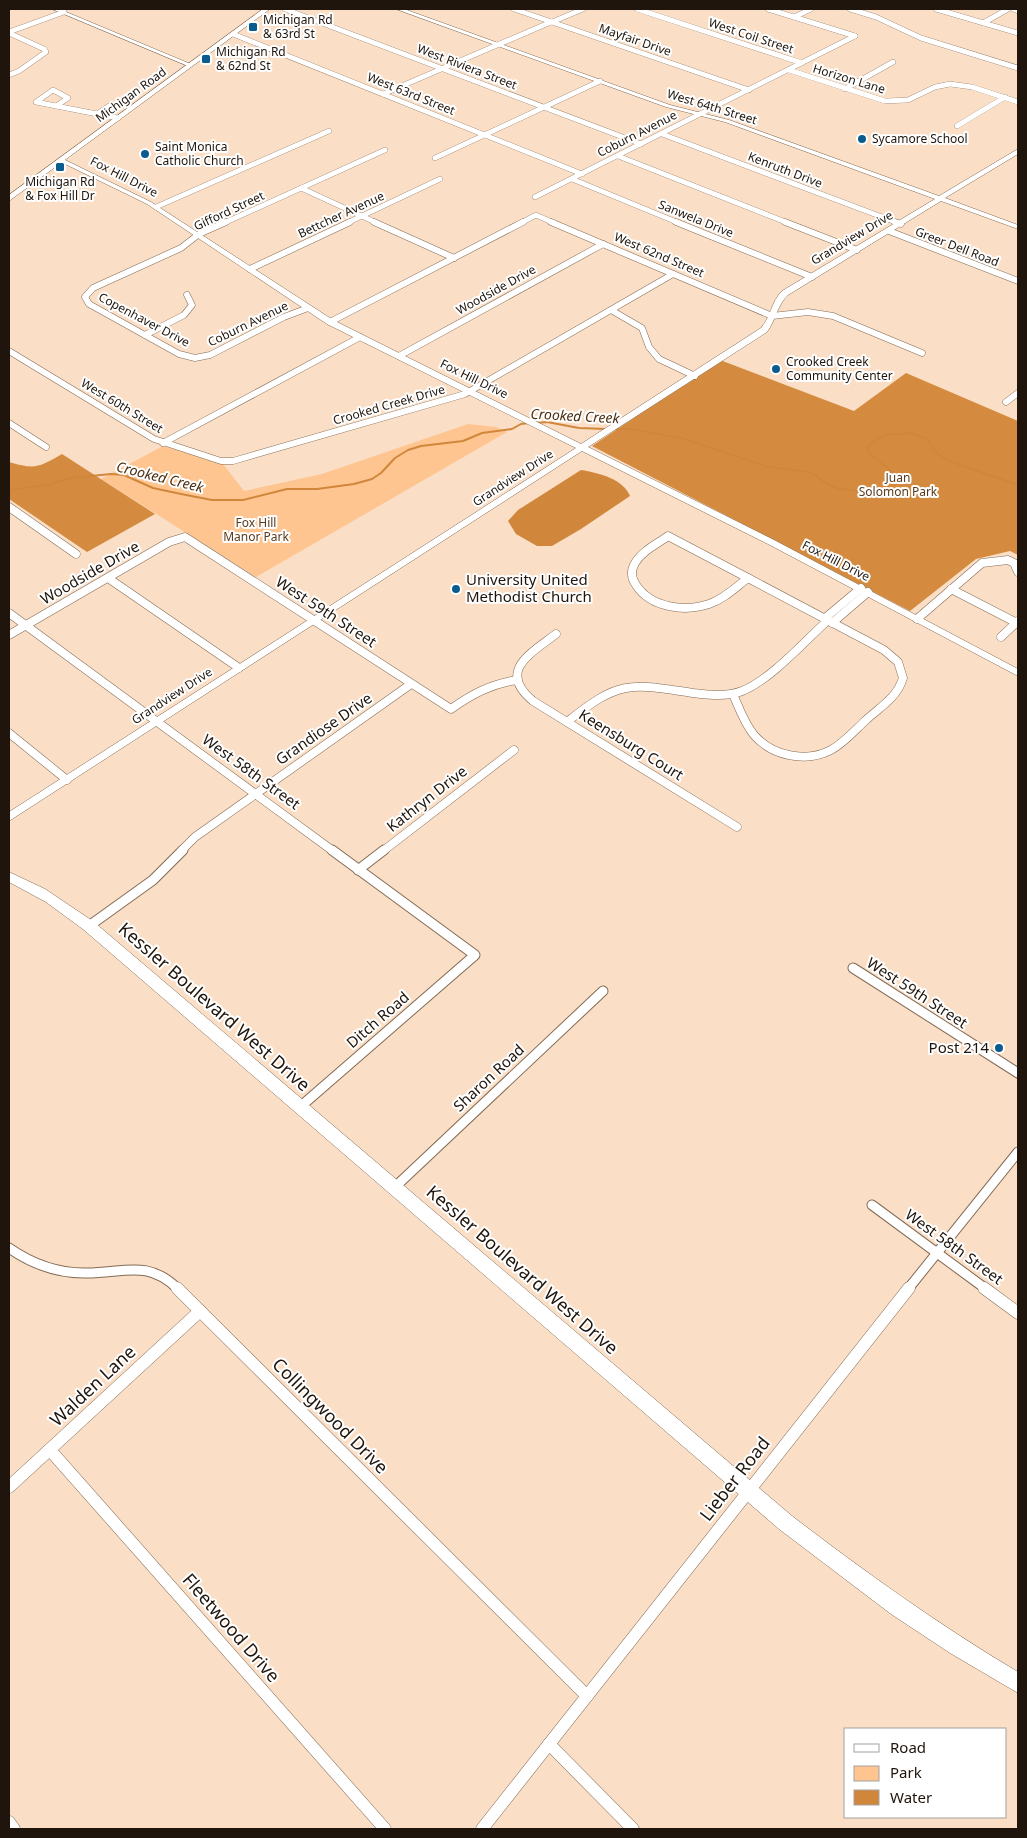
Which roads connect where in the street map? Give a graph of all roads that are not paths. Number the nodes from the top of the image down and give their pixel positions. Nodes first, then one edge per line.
1 (56, 9) edge
2 (267, 9) edge
3 (285, 9) edge
4 (399, 9) edge
5 (514, 9) edge
6 (583, 9) edge
7 (637, 9) edge
8 (768, 9) edge
9 (811, 9) edge
10 (850, 9) edge
11 (936, 9) edge
12 (1008, 9) edge
13 (1013, 9) edge
14 (1018, 10) edge
15 (64, 12) junction
16 (794, 17) junction
17 (551, 22) junction
18 (983, 22) junction
19 (9, 32) edge
20 (1018, 33) edge
21 (233, 34) junction
22 (498, 44) junction
23 (893, 62) dead end
24 (802, 63) junction
25 (190, 65) junction
26 (1018, 68) edge
27 (443, 69) junction
28 (789, 70) junction
29 (9, 75) edge
30 (600, 81) junction
31 (845, 89) junction
32 (749, 90) junction
33 (383, 94) junction
34 (1005, 98) junction
35 (1018, 102) edge
36 (112, 104) dead end
37 (56, 106) junction
38 (544, 107) junction
39 (97, 114) junction
40 (700, 115) junction
41 (118, 118) junction
42 (957, 126) dead end
43 (329, 131) dead end
44 (485, 134) junction
45 (662, 134) junction
46 (641, 144) junction
47 (385, 150) dead end
48 (1018, 151) edge
49 (618, 156) junction
50 (435, 158) dead end
51 (62, 160) junction
52 (582, 174) junction
53 (440, 178) dead end
54 (572, 179) junction
55 (300, 188) junction
56 (535, 197) dead end
57 (9, 199) edge
58 (941, 199) junction
59 (156, 207) junction
60 (536, 215) joint
61 (361, 216) junction
62 (901, 224) junction
63 (1018, 227) edge
64 (889, 231) junction
65 (199, 234) junction
66 (603, 244) junction
67 (857, 250) junction
68 (454, 258) junction
69 (250, 268) junction
70 (673, 274) junction
71 (812, 277) junction
72 (1018, 281) edge
73 (188, 295) dead end
74 (86, 296) joint
75 (308, 308) junction
76 (612, 310) junction
77 (772, 316) junction
78 (330, 322) junction
79 (145, 335) junction
80 (360, 337) junction
81 (9, 352) edge
82 (922, 353) dead end
83 (399, 356) junction
84 (197, 358) joint
85 (695, 376) junction
86 (471, 391) junction
87 (1018, 393) edge
88 (1006, 402) dead end
89 (9, 423) edge
90 (163, 443) junction
91 (46, 447) dead end
92 (583, 447) junction
93 (231, 461) joint
94 (9, 507) edge
95 (185, 537) joint
96 (76, 554) dead end
97 (1018, 572) edge
98 (108, 578) junction
99 (748, 578) junction
100 (951, 589) junction
101 (864, 590) junction
102 (9, 613) edge
103 (917, 619) junction
104 (314, 621) junction
105 (828, 621) junction
106 (1018, 622) edge
107 (26, 625) junction
108 (556, 634) dead end
109 (9, 635) edge
110 (1001, 637) dead end
111 (239, 668) junction
112 (1018, 673) edge
113 (517, 680) junction
114 (411, 684) junction
115 (733, 694) junction
116 (156, 722) junction
117 (567, 722) junction
118 (9, 733) edge
119 (514, 750) dead end
120 (67, 780) junction
121 (256, 794) junction
122 (9, 817) edge
123 (738, 827) dead end
124 (358, 870) junction
125 (9, 877) edge
126 (89, 926) junction
127 (476, 956) joint
128 (852, 968) dead end
129 (604, 991) dead end
130 (1018, 1073) edge
131 (300, 1107) junction
132 (1018, 1152) edge
133 (395, 1187) junction
134 (872, 1205) dead end
135 (9, 1248) edge
136 (937, 1254) junction
137 (200, 1312) junction
138 (1018, 1313) edge
139 (50, 1450) junction
140 (9, 1487) edge
141 (748, 1492) junction
142 (1018, 1683) edge
143 (587, 1696) junction
144 (549, 1744) junction
145 (9, 1822) edge
146 (14, 1829) edge
147 (385, 1829) edge
148 (482, 1829) edge
149 (633, 1829) edge

1 - 15 street
2 - 21 main road, Michigan Road
3 - 27 street, West Riviera Street
4 - 22 street, West 64th Street
5 - 17 street, Mayfair Drive
6 - 17 street
7 - 24 street, West Coil Street
8 - 16 street
9 - 16 street
10 - 26 street
11 - 18 street
12 - 18 street
13 - 14 street
15 - 19 street
15 - 25 street
16 - 24 street, Coburn Avenue
17 - 22 street
17 - 32 street, Mayfair Drive
18 - 20 street
19 - 29 street
21 - 25 main road, Michigan Road
21 - 33 street, West 63rd Street
22 - 27 street
22 - 30 street, West 64th Street
23 - 31 street
24 - 28 street, Coburn Avenue
25 - 41 main road, Michigan Road
27 - 33 street
27 - 38 street, West Riviera Street
28 - 31 street, Horizon Lane
28 - 32 street, Coburn Avenue
30 - 38 street
30 - 40 street, West 64th Street
31 - 34 street, Horizon Lane
32 - 40 street, Coburn Avenue
33 - 44 street, West 63rd Street
34 - 35 street, Horizon Lane
34 - 42 street
36 - 39 street
37 - 37 street
37 - 39 street
38 - 44 street
38 - 46 street, West Riviera Street
39 - 41 street
40 - 45 street, Coburn Avenue
40 - 58 street, West 64th Street
41 - 51 main road, Michigan Road
43 - 59 street
44 - 50 street
44 - 52 street, West 63rd Street
45 - 46 street, Coburn Avenue
45 - 62 street, Kenruth Drive
46 - 49 street, Coburn Avenue
47 - 55 street, Gifford Street
48 - 58 street, Grandview Drive
49 - 52 street, Coburn Avenue
49 - 67 street
51 - 57 main road, Michigan Road
51 - 59 street, Fox Hill Drive
52 - 54 street, Coburn Avenue
53 - 61 street, Bettcher Avenue
54 - 56 street, Coburn Avenue
54 - 71 street, Sanwela Drive
55 - 61 street
55 - 65 street, Gifford Street
58 - 62 street, Grandview Drive
58 - 63 street, West 64th Street
59 - 65 street, Fox Hill Drive
60 - 66 street, West 62nd Street
60 - 68 street
61 - 68 street
61 - 69 street, Bettcher Avenue
62 - 64 street, Grandview Drive
64 - 67 street, Grandview Drive
64 - 72 street, Greer Dell Road
65 - 69 street, Fox Hill Drive
65 - 74 street, Gifford Street
66 - 70 street, West 62nd Street
66 - 83 street, Woodside Drive
67 - 71 street, Grandview Drive
68 - 78 street
69 - 75 street, Fox Hill Drive
70 - 76 street, Crooked Creek Drive
70 - 77 street, West 62nd Street
71 - 77 street, Grandview Drive
73 - 79 street
74 - 79 street, Copenhaver Drive
75 - 78 street, Fox Hill Drive
75 - 84 street, Coburn Avenue
76 - 85 street
76 - 86 street, Crooked Creek Drive
77 - 82 street
77 - 85 street, Grandview Drive
78 - 80 street, Fox Hill Drive
79 - 84 street, Copenhaver Drive
80 - 83 street, Fox Hill Drive
80 - 90 street
81 - 90 street, West 60th Street
83 - 86 street, Fox Hill Drive
85 - 92 street, Grandview Drive
86 - 92 street, Fox Hill Drive
86 - 93 street, Crooked Creek Drive
87 - 88 street
89 - 91 street
90 - 93 street, West 60th Street
92 - 101 street, Fox Hill Drive
92 - 104 street, Grandview Drive
94 - 96 street
95 - 98 street, Woodside Drive
95 - 104 street, West 59th Street
97 - 100 street
98 - 107 street, Woodside Drive
98 - 111 street
99 - 99 street
99 - 105 street
100 - 103 street
100 - 106 street
101 - 103 street, Fox Hill Drive
101 - 105 street
102 - 107 street, West 58th Street
103 - 112 street, Fox Hill Drive
104 - 111 street, Grandview Drive
104 - 114 street, West 59th Street
105 - 115 street
105 - 115 street
106 - 110 street
107 - 109 street, Woodside Drive
107 - 116 street, West 58th Street
108 - 113 street
111 - 116 street, Grandview Drive
113 - 114 street, West 59th Street
113 - 117 street, Keensburg Court
114 - 121 street, Grandiose Drive
115 - 117 street
116 - 120 street, Grandview Drive
116 - 121 street, West 58th Street
117 - 123 street, Keensburg Court
118 - 120 street
119 - 124 street, Kathryn Drive
120 - 122 street, Grandview Drive
121 - 124 street, West 58th Street
121 - 126 street, Grandiose Drive
124 - 127 street, West 58th Street
125 - 126 main road, Kessler Boulevard West Drive
126 - 131 main road, Kessler Boulevard West Drive
127 - 131 street, Ditch Road
128 - 130 street, West 59th Street
129 - 133 street, Sharon Road
131 - 133 main road, Kessler Boulevard West Drive
132 - 136 street, Lieber Road
133 - 141 main road, Kessler Boulevard West Drive
134 - 136 street, West 58th Street
135 - 137 street, Collingwood Drive
136 - 138 street, West 58th Street
136 - 141 street, Lieber Road
137 - 139 street, Walden Lane
137 - 143 street, Collingwood Drive
139 - 140 street, Walden Lane
139 - 147 street, Fleetwood Drive
141 - 142 main road, Kessler Boulevard West Drive
141 - 143 street, Lieber Road
143 - 144 street, Lieber Road
144 - 148 street, Lieber Road
144 - 149 street
145 - 146 street

